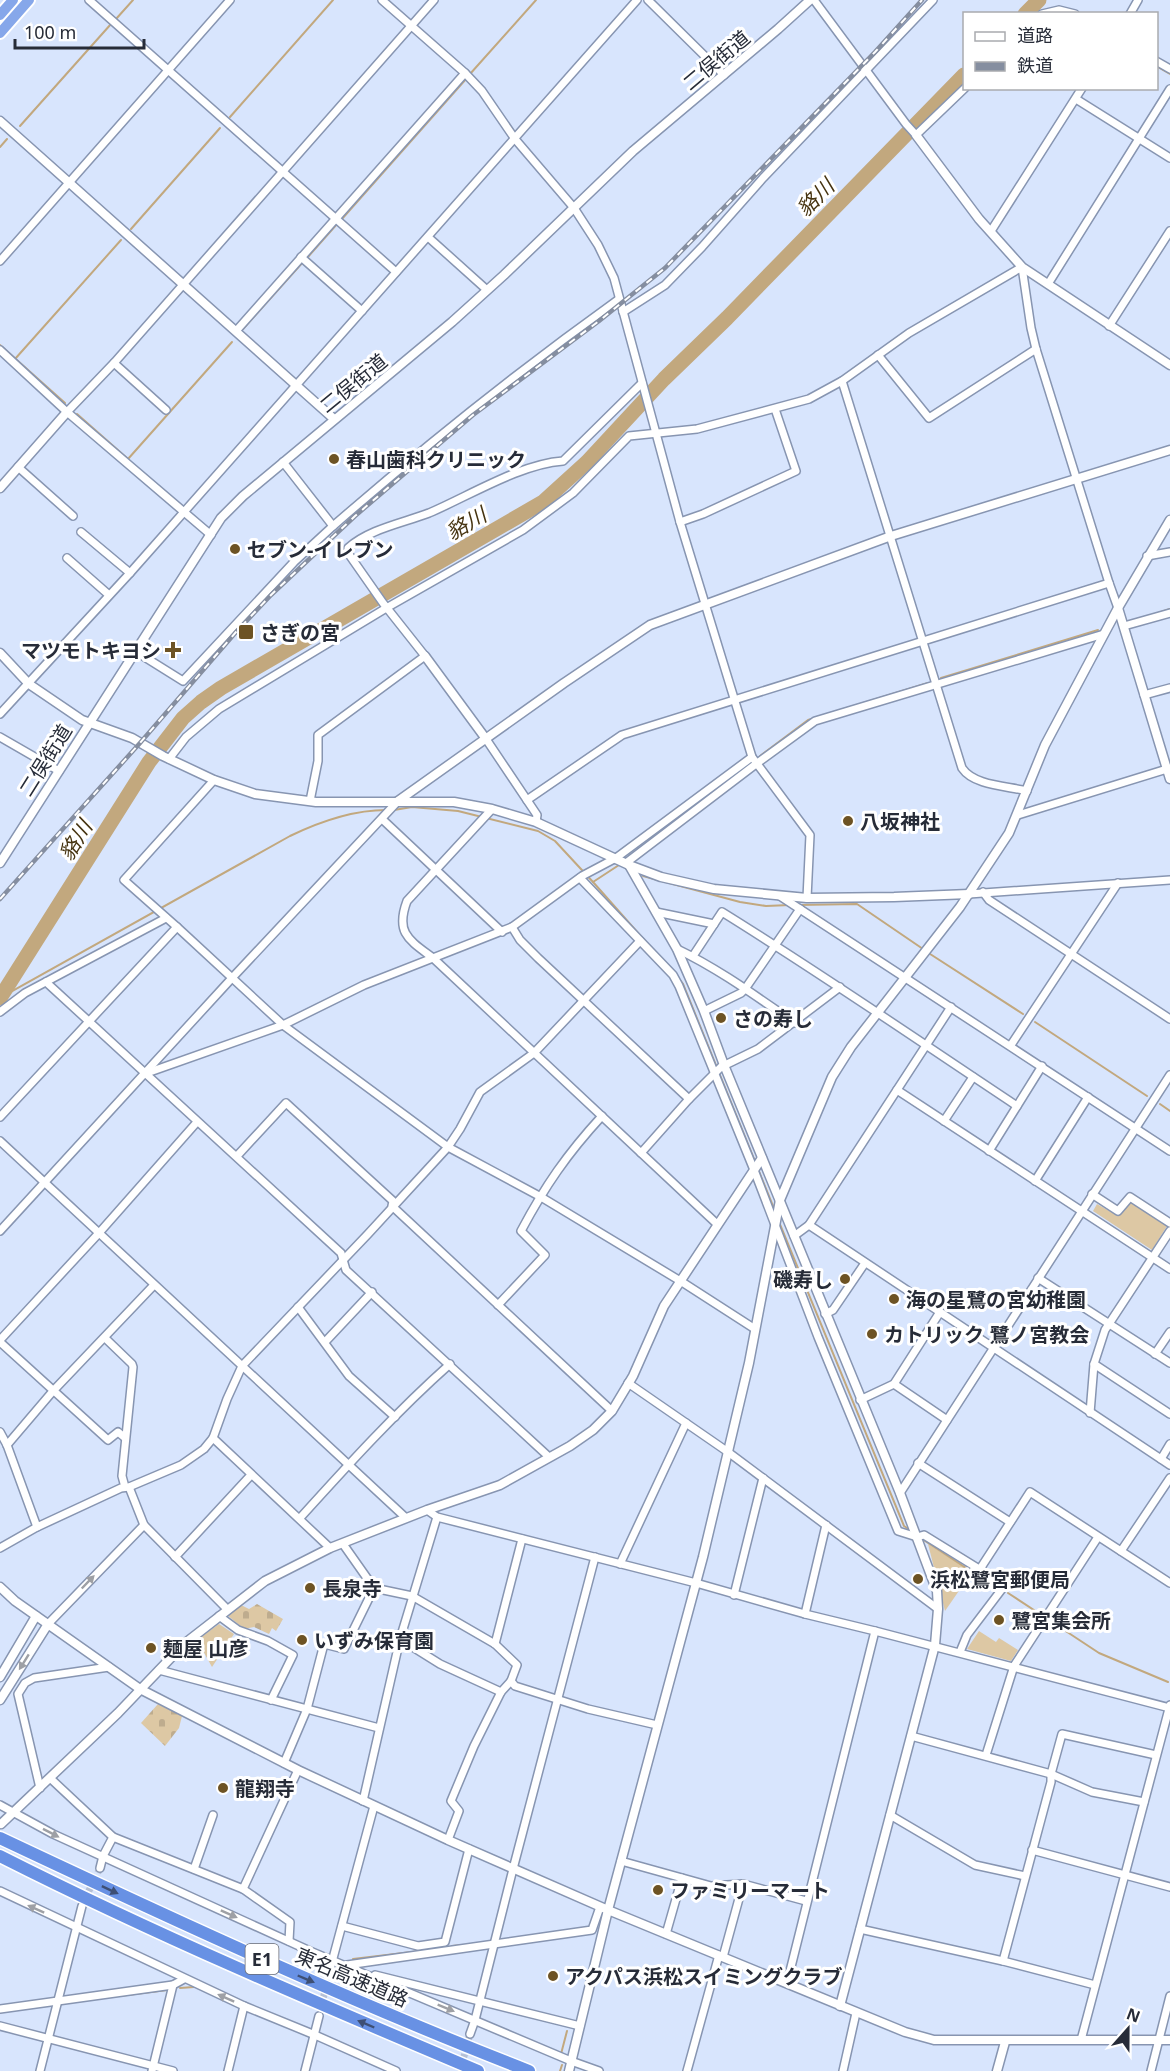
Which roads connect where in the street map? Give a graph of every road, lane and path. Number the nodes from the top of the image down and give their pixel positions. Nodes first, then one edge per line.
1 (13, 0) edge
2 (29, 0) edge
3 (89, 0) edge
4 (230, 0) edge
5 (382, 0) edge
6 (434, 0) edge
7 (637, 0) edge
8 (648, 0) edge
9 (812, 0) edge
10 (933, 0) edge
11 (1050, 12) edge
12 (1067, 12) edge
13 (0, 15) edge
14 (412, 26) junction
15 (0, 33) edge
16 (865, 69) junction
17 (169, 70) junction
18 (467, 75) junction
19 (724, 75) junction
20 (1170, 89) edge
21 (963, 90) edge
22 (1081, 90) edge
23 (1076, 99) junction
24 (0, 122) edge
25 (916, 135) junction
26 (515, 139) junction
27 (1139, 139) junction
28 (1170, 159) edge
29 (282, 171) junction
30 (69, 182) junction
31 (574, 208) junction
32 (335, 218) junction
33 (991, 231) junction
34 (1170, 231) edge
35 (428, 237) junction
36 (301, 258) junction
37 (0, 261) edge
38 (1022, 267) junction
39 (396, 272) junction
40 (182, 284) junction
41 (1048, 284) junction
42 (487, 290) junction
43 (619, 298) junction
44 (362, 311) junction
45 (623, 312) junction
46 (1109, 326) junction
47 (236, 331) junction
48 (1036, 349) junction
49 (0, 351) edge
50 (879, 355) junction
51 (114, 363) junction
52 (1170, 365) edge
53 (842, 381) junction
54 (642, 383) junction
55 (297, 384) junction
56 (775, 409) junction
57 (166, 411) dead end
58 (68, 412) junction
59 (334, 419) junction
60 (656, 434) junction
61 (1170, 450) edge
62 (283, 462) junction
63 (18, 467) junction
64 (1077, 477) junction
65 (0, 488) edge
66 (183, 512) junction
67 (73, 516) dead end
68 (1170, 520) edge
69 (680, 522) junction
70 (333, 526) junction
71 (81, 532) dead end
72 (211, 535) junction
73 (891, 536) junction
74 (1170, 552) edge
75 (1147, 556) junction
76 (67, 558) dead end
77 (130, 573) junction
78 (1109, 583) junction
79 (109, 595) junction
80 (704, 604) junction
81 (385, 605) junction
82 (1118, 608) junction
83 (1170, 613) edge
84 (1124, 626) junction
85 (1104, 634) junction
86 (923, 641) junction
87 (135, 651) junction
88 (0, 653) edge
89 (425, 656) junction
90 (29, 684) junction
91 (935, 684) junction
92 (1170, 688) edge
93 (1144, 694) junction
94 (734, 699) junction
95 (0, 714) edge
96 (88, 722) junction
97 (0, 737) edge
98 (486, 739) junction
99 (166, 758) junction
100 (754, 760) junction
101 (1168, 768) edge
102 (58, 771) junction
103 (1170, 779) edge
104 (214, 780) junction
105 (1027, 790) junction
106 (527, 800) junction
107 (310, 801) junction
108 (397, 803) junction
109 (490, 812) junction
110 (1018, 814) junction
111 (384, 817) junction
112 (536, 822) junction
113 (616, 858) junction
114 (0, 863) edge
115 (628, 864) junction
116 (436, 869) junction
117 (581, 877) junction
118 (1170, 880) edge
119 (1118, 884) junction
120 (983, 892) junction
121 (969, 894) junction
122 (779, 896) junction
123 (807, 898) junction
124 (800, 908) junction
125 (656, 912) junction
126 (164, 916) junction
127 (714, 924) junction
128 (177, 927) junction
129 (512, 927) junction
130 (502, 932) junction
131 (640, 941) junction
132 (775, 945) junction
133 (676, 949) junction
134 (1071, 954) junction
135 (693, 956) junction
136 (433, 958) junction
137 (906, 977) junction
138 (232, 978) junction
139 (46, 982) junction
140 (840, 987) junction
141 (745, 989) junction
142 (584, 1000) junction
143 (951, 1007) junction
144 (704, 1011) junction
145 (0, 1012) edge
146 (878, 1012) junction
147 (1170, 1019) edge
148 (89, 1023) junction
149 (795, 1023) junction
150 (283, 1025) junction
151 (1011, 1045) junction
152 (926, 1047) junction
153 (534, 1053) junction
154 (1042, 1066) junction
155 (718, 1069) junction
156 (144, 1074) junction
157 (1170, 1075) edge
158 (973, 1077) junction
159 (897, 1090) junction
160 (1088, 1097) junction
161 (689, 1099) junction
162 (1017, 1106) junction
163 (602, 1116) junction
164 (0, 1117) edge
165 (944, 1121) junction
166 (197, 1122) junction
167 (1135, 1127) junction
168 (0, 1142) edge
169 (448, 1147) junction
170 (989, 1150) junction
171 (1170, 1151) edge
172 (641, 1153) junction
173 (237, 1156) junction
174 (758, 1164) junction
175 (1035, 1181) junction
176 (44, 1184) junction
177 (1092, 1194) junction
178 (540, 1196) junction
179 (779, 1204) junction
180 (392, 1206) junction
181 (1082, 1211) junction
182 (776, 1223) junction
183 (1170, 1223) edge
184 (717, 1224) junction
185 (809, 1225) junction
186 (0, 1231) edge
187 (1170, 1231) edge
188 (99, 1233) junction
189 (794, 1236) junction
190 (1153, 1257) junction
191 (342, 1260) junction
192 (865, 1263) junction
193 (1170, 1269) edge
194 (1038, 1278) junction
195 (681, 1282) junction
196 (154, 1285) junction
197 (372, 1292) junction
198 (498, 1305) junction
199 (298, 1307) junction
200 (940, 1312) junction
201 (825, 1314) junction
202 (1110, 1324) junction
203 (755, 1329) junction
204 (1170, 1332) edge
205 (105, 1338) junction
206 (0, 1341) edge
207 (325, 1342) junction
208 (993, 1348) junction
209 (1155, 1354) junction
210 (1170, 1363) edge
211 (450, 1364) junction
212 (1094, 1364) junction
213 (242, 1366) junction
214 (628, 1383) junction
215 (894, 1384) junction
216 (54, 1391) junction
217 (860, 1400) junction
218 (612, 1412) junction
219 (1090, 1413) junction
220 (1170, 1414) edge
221 (395, 1417) junction
222 (947, 1420) junction
223 (686, 1423) junction
224 (0, 1432) edge
225 (124, 1437) junction
226 (213, 1438) junction
227 (1170, 1444) edge
228 (7, 1445) junction
229 (728, 1452) junction
230 (549, 1456) junction
231 (1161, 1459) junction
232 (918, 1463) junction
233 (348, 1465) junction
234 (1170, 1465) edge
235 (251, 1475) junction
236 (763, 1478) junction
237 (1170, 1478) edge
238 (127, 1487) junction
239 (900, 1493) junction
240 (427, 1510) junction
241 (437, 1517) junction
242 (300, 1518) junction
243 (406, 1518) junction
244 (1010, 1522) junction
245 (144, 1524) junction
246 (826, 1525) junction
247 (37, 1527) junction
248 (918, 1536) junction
249 (1098, 1537) junction
250 (522, 1539) junction
251 (343, 1544) junction
252 (0, 1548) edge
253 (330, 1548) junction
254 (1121, 1551) junction
255 (175, 1557) junction
256 (595, 1557) junction
257 (620, 1564) junction
258 (980, 1569) junction
259 (696, 1583) junction
260 (1170, 1583) edge
261 (0, 1587) edge
262 (374, 1588) junction
263 (734, 1595) junction
264 (412, 1596) junction
265 (227, 1609) junction
266 (938, 1609) junction
267 (805, 1614) junction
268 (36, 1616) junction
269 (219, 1616) junction
270 (48, 1624) junction
271 (874, 1631) junction
272 (400, 1640) junction
273 (495, 1644) junction
274 (935, 1645) junction
275 (960, 1652) junction
276 (1014, 1666) junction
277 (109, 1667) junction
278 (159, 1670) junction
279 (0, 1677) edge
280 (511, 1681) junction
281 (140, 1689) junction
282 (501, 1692) junction
283 (558, 1699) junction
284 (0, 1700) edge
285 (271, 1700) junction
286 (1170, 1707) edge
287 (307, 1709) junction
288 (657, 1725) junction
289 (379, 1728) junction
290 (911, 1736) junction
291 (986, 1755) junction
292 (1156, 1755) junction
293 (284, 1763) junction
294 (298, 1770) junction
295 (1051, 1774) junction
296 (50, 1778) junction
297 (40, 1788) junction
298 (363, 1801) junction
299 (1144, 1802) junction
300 (0, 1805) edge
301 (374, 1806) junction
302 (13, 1812) junction
303 (213, 1815) dead end
304 (890, 1815) junction
305 (1, 1824) edge
306 (0, 1838) edge
307 (113, 1838) junction
308 (448, 1840) junction
309 (469, 1850) junction
310 (1032, 1850) junction
311 (0, 1856) edge
312 (103, 1856) junction
313 (621, 1861) junction
314 (100, 1868) tunnel mouth
315 (194, 1869) junction
316 (513, 1869) junction
317 (1125, 1875) junction
318 (1025, 1876) junction
319 (682, 1878) junction
320 (743, 1884) junction
321 (1170, 1887) edge
322 (243, 1888) junction
323 (0, 1891) edge
324 (806, 1901) junction
325 (82, 1906) tunnel mouth
326 (604, 1909) junction
327 (342, 1926) junction
328 (76, 1927) junction
329 (860, 1929) junction
330 (666, 1934) junction
331 (289, 1941) junction
332 (494, 1945) junction
333 (721, 1956) junction
334 (334, 1961) junction
335 (1002, 1961) junction
336 (344, 1965) junction
337 (357, 1970) junction
338 (329, 1974) tunnel mouth
339 (184, 1979) junction
340 (787, 1983) junction
341 (173, 1985) junction
342 (1095, 1985) junction
343 (1170, 1996) edge
344 (480, 2000) junction
345 (58, 2001) junction
346 (244, 2006) junction
347 (840, 2006) junction
348 (0, 2009) edge
349 (856, 2013) junction
350 (319, 2016) tunnel mouth
351 (475, 2020) junction
352 (0, 2026) edge
353 (580, 2026) junction
354 (315, 2034) junction
355 (470, 2034) tunnel mouth
356 (48, 2039) junction
357 (1081, 2040) junction
358 (1159, 2040) junction
359 (1170, 2040) edge
360 (1005, 2042) junction
361 (571, 2061) junction
362 (152, 2068) edge
363 (391, 2070) edge
364 (40, 2071) edge
365 (173, 2071) edge
366 (228, 2071) edge
367 (305, 2071) edge
368 (478, 2071) edge
369 (529, 2071) edge
370 (568, 2071) edge
371 (599, 2071) edge
372 (687, 2071) edge
373 (843, 2071) edge
374 (998, 2071) edge
375 (1151, 2071) edge

1 - 13 highway
2 - 15 highway
3 - 17 street
4 - 17 street
5 - 14 street
6 - 14 street
7 - 26 street
8 - 19 street
9 - 16 street
9 - 19 street, 二俣街道
10 - 16 street
11 - 12 street
14 - 18 street
14 - 29 street
16 - 25 street
16 - 45 street
17 - 29 street
17 - 30 street
18 - 26 street
18 - 32 street
19 - 31 street, 二俣街道
20 - 27 street
21 - 25 street
22 - 23 street
23 - 27 street
23 - 33 street
24 - 30 street
25 - 33 street
26 - 31 street
26 - 35 street
27 - 28 street
27 - 41 street
29 - 32 street
29 - 40 street
30 - 37 street
30 - 40 street
31 - 42 street, 二俣街道
31 - 43 street
32 - 36 street
32 - 39 street
33 - 38 street
34 - 46 street
35 - 39 street
35 - 42 street
36 - 44 street
36 - 47 street
38 - 41 street
38 - 48 street
38 - 50 street
39 - 44 street
40 - 47 street
40 - 51 street
41 - 46 street
42 - 59 street, 二俣街道
43 - 45 street
43 - 70 street
44 - 55 street
45 - 54 street
46 - 52 street
47 - 55 street
48 - 50 street
48 - 64 street
49 - 58 street
50 - 53 street
51 - 57 street
51 - 58 street
53 - 56 street
53 - 73 street
54 - 60 street
54 - 81 street
55 - 59 street
55 - 66 street
56 - 60 street
56 - 69 street
58 - 63 street
58 - 66 street
59 - 62 street, 二俣街道
60 - 69 street
60 - 81 street
61 - 64 street
62 - 70 street
62 - 72 street, 二俣街道
63 - 65 street
63 - 67 street
64 - 73 street
64 - 78 street
66 - 72 street
66 - 77 street
68 - 75 street
69 - 80 street
70 - 87 street
71 - 77 street
72 - 87 street, 二俣街道
73 - 80 street
73 - 86 street
74 - 75 street
75 - 82 street
76 - 79 street
77 - 79 street
78 - 82 street
78 - 86 street
79 - 90 street
80 - 94 street
80 - 98 street
81 - 89 street
81 - 99 street
82 - 84 street
82 - 85 street
83 - 84 street
84 - 93 street
85 - 91 street
85 - 105 street
86 - 91 street
86 - 94 street
87 - 96 street, 二俣街道
88 - 90 street
89 - 98 street
89 - 107 street
90 - 95 street
90 - 96 street
91 - 100 street
91 - 105 street
92 - 93 street
93 - 101 street
94 - 100 street
94 - 106 street
96 - 99 street
96 - 102 street, 二俣街道
97 - 102 street
98 - 106 street
98 - 108 street
99 - 104 street
100 - 113 street
100 - 115 street
100 - 123 street
101 - 103 street
101 - 110 street
102 - 114 street, 二俣街道
104 - 107 street
104 - 126 street
105 - 110 street
106 - 112 street
107 - 108 street
108 - 109 street
108 - 111 street
109 - 112 street
109 - 116 street
110 - 121 street
111 - 116 street
111 - 138 street
112 - 113 street
113 - 115 street
113 - 117 street
115 - 122 street
115 - 125 street
116 - 130 street
116 - 136 street
117 - 129 street
117 - 131 street
118 - 119 street
119 - 120 street
119 - 134 street
120 - 121 street
120 - 134 street
121 - 123 street
121 - 137 street
122 - 123 street
122 - 124 street
124 - 132 street
124 - 137 street
125 - 127 street
125 - 133 street
126 - 128 street
126 - 139 street
127 - 132 street
127 - 135 street
128 - 138 street
128 - 148 street
129 - 130 street
129 - 142 street
130 - 136 street
131 - 142 street
131 - 155 street
132 - 140 street
132 - 141 street
133 - 135 street
133 - 144 street
134 - 147 street
134 - 151 street
135 - 141 street
136 - 150 street
136 - 153 street
137 - 143 street
137 - 146 street
138 - 150 street
138 - 156 street
139 - 145 street
139 - 148 street
140 - 146 street
140 - 149 street
141 - 144 street
141 - 149 street
142 - 153 street
142 - 161 street
143 - 151 street
143 - 152 street
144 - 155 street
146 - 152 street
146 - 179 street
148 - 156 street
148 - 164 street
149 - 155 street
150 - 156 street
150 - 169 street
151 - 154 street
152 - 158 street
152 - 159 street
153 - 163 street
153 - 169 street
154 - 160 street
154 - 162 street
155 - 161 street
155 - 174 street
155 - 174 street
156 - 166 street
156 - 176 street
157 - 167 street
158 - 162 street
158 - 165 street
159 - 165 street
159 - 185 street
160 - 167 street
160 - 175 street
161 - 172 street
162 - 170 street
163 - 172 street
163 - 178 street
165 - 170 street
166 - 173 street
166 - 188 street
167 - 171 street
167 - 177 street
168 - 176 street
169 - 178 street
169 - 180 street
170 - 175 street
172 - 184 street
173 - 180 street
173 - 191 street
174 - 179 street
174 - 182 street
174 - 184 street
175 - 181 street
176 - 186 street
176 - 188 street
177 - 181 street
177 - 183 street
178 - 195 street
178 - 198 street
179 - 182 street
179 - 189 street
180 - 191 street
180 - 198 street
181 - 190 street
181 - 194 street
182 - 203 street
182 - 248 street
184 - 195 street
185 - 189 street
185 - 192 street
187 - 190 street
188 - 196 street
188 - 206 street
189 - 201 street
190 - 193 street
190 - 202 street
191 - 197 street
191 - 199 street
192 - 200 street
192 - 201 street
194 - 202 street
194 - 208 street
195 - 203 street
195 - 214 street
196 - 205 street
196 - 213 street
197 - 207 street
197 - 211 street
198 - 218 street
199 - 207 street
199 - 213 street
200 - 208 street
200 - 215 street
201 - 217 street
202 - 209 street
202 - 212 street
203 - 229 street
204 - 209 street
205 - 216 street
205 - 225 street
206 - 216 street
207 - 221 street
208 - 219 street
208 - 222 street
209 - 210 street
211 - 221 street
211 - 230 street
212 - 219 street
212 - 220 street
213 - 226 street
213 - 233 street
214 - 218 street
214 - 223 street
215 - 217 street
215 - 222 street
216 - 225 street
216 - 228 street
217 - 239 street
218 - 230 street
219 - 231 street
221 - 233 street
222 - 232 street
223 - 229 street
223 - 257 street
224 - 228 street
225 - 238 street
226 - 235 street
226 - 238 street
227 - 231 street
228 - 247 street
229 - 236 street
229 - 259 street
230 - 240 street
231 - 234 street
232 - 239 street
232 - 244 street
233 - 242 street
233 - 243 street
235 - 242 street
235 - 255 street
236 - 246 street
236 - 263 street
237 - 254 street
238 - 245 street
238 - 247 street
239 - 248 street
240 - 241 street
240 - 243 street
241 - 250 street
241 - 264 street
242 - 253 street
243 - 251 street
244 - 249 street
244 - 258 street
245 - 255 street
270 -> 245 street
246 - 266 street
246 - 267 street
247 - 252 street
248 - 258 street
248 - 266 street
249 - 254 street
249 - 276 street
250 - 256 street
250 - 273 street
251 - 253 street
251 - 262 street
253 - 265 street
254 - 260 street
255 - 265 street
256 - 257 street
256 - 283 street
257 - 259 street
258 - 275 street
259 - 263 street
259 - 288 street
261 - 268 street
262 - 264 street
262 - 287 street
263 - 267 street
264 - 272 street
264 - 273 street
265 - 269 street
266 - 274 street
267 - 271 street
268 - 270 street
268 - 279 street
269 - 278 street
269 - 285 street
270 - 277 street
270 -> 284 street
271 - 274 street
271 - 324 street
272 - 282 street
272 - 289 street
273 - 280 street
274 - 275 street
274 - 290 street
275 - 276 street
276 - 286 street
276 - 291 street
277 - 281 street
277 - 297 street
278 - 281 street
278 - 285 street
280 - 282 street
280 - 283 street
281 - 293 street
281 - 296 street
282 - 308 street
283 - 288 street
283 - 316 street
285 - 287 street
286 - 292 street
287 - 289 street
287 - 293 street
288 - 313 street
289 - 298 street
290 - 291 street
290 - 304 street
291 - 295 street
292 - 295 street
292 - 299 street
293 - 294 street
294 - 298 street
294 - 322 street
295 - 299 street
295 - 310 street
296 - 297 street
296 - 307 street
297 - 302 street
298 - 301 street
299 - 317 street
300 - 302 street
301 - 308 street
301 - 327 street
302 - 305 street
302 -> 312 street
303 - 315 street
304 - 318 street
304 - 329 street
306 -> 369 highway, 東名高速道路 / E1
307 - 312 street
307 - 315 street
308 - 309 street
309 - 316 street
309 - 327 street
310 - 317 street
310 - 318 street
368 -> 311 highway, 東名高速道路 / E1
312 - 314 street
312 -> 331 street
313 - 319 street
313 - 326 street
315 - 322 street
316 - 326 street
316 - 332 street
317 - 321 street
317 - 342 street
318 - 335 street
319 - 320 street
319 - 330 street
320 - 324 street
320 - 333 street
322 - 331 street
328 -> 323 street
324 - 340 street
325 - 328 street
326 - 330 street
326 - 332 street
326 - 353 street
327 - 334 street
328 - 339 street
328 - 345 street
329 - 335 street
329 - 347 street
330 - 333 street
331 - 334 street
332 - 336 street
332 - 344 street
333 - 340 street
333 - 372 street
334 - 336 street
334 - 338 street
335 - 342 street
336 - 337 street
337 - 344 street
337 -> 351 street
339 - 341 street
346 -> 339 street
340 - 347 street
341 - 345 street
341 - 362 street
342 - 357 street
343 - 358 street
344 - 351 street
344 - 353 street
345 - 348 street
345 - 356 street
346 - 354 street
346 - 366 street
347 - 349 street
349 - 360 street
349 - 373 street
350 - 354 street
351 - 355 street
351 - 361 street
352 - 356 street
353 - 361 street
354 - 363 street
354 - 367 street
356 - 362 street
356 - 364 street
357 - 358 street
357 - 360 street
358 - 359 street
358 - 375 street
360 - 374 street
361 - 370 street
361 - 371 street
362 - 365 street

